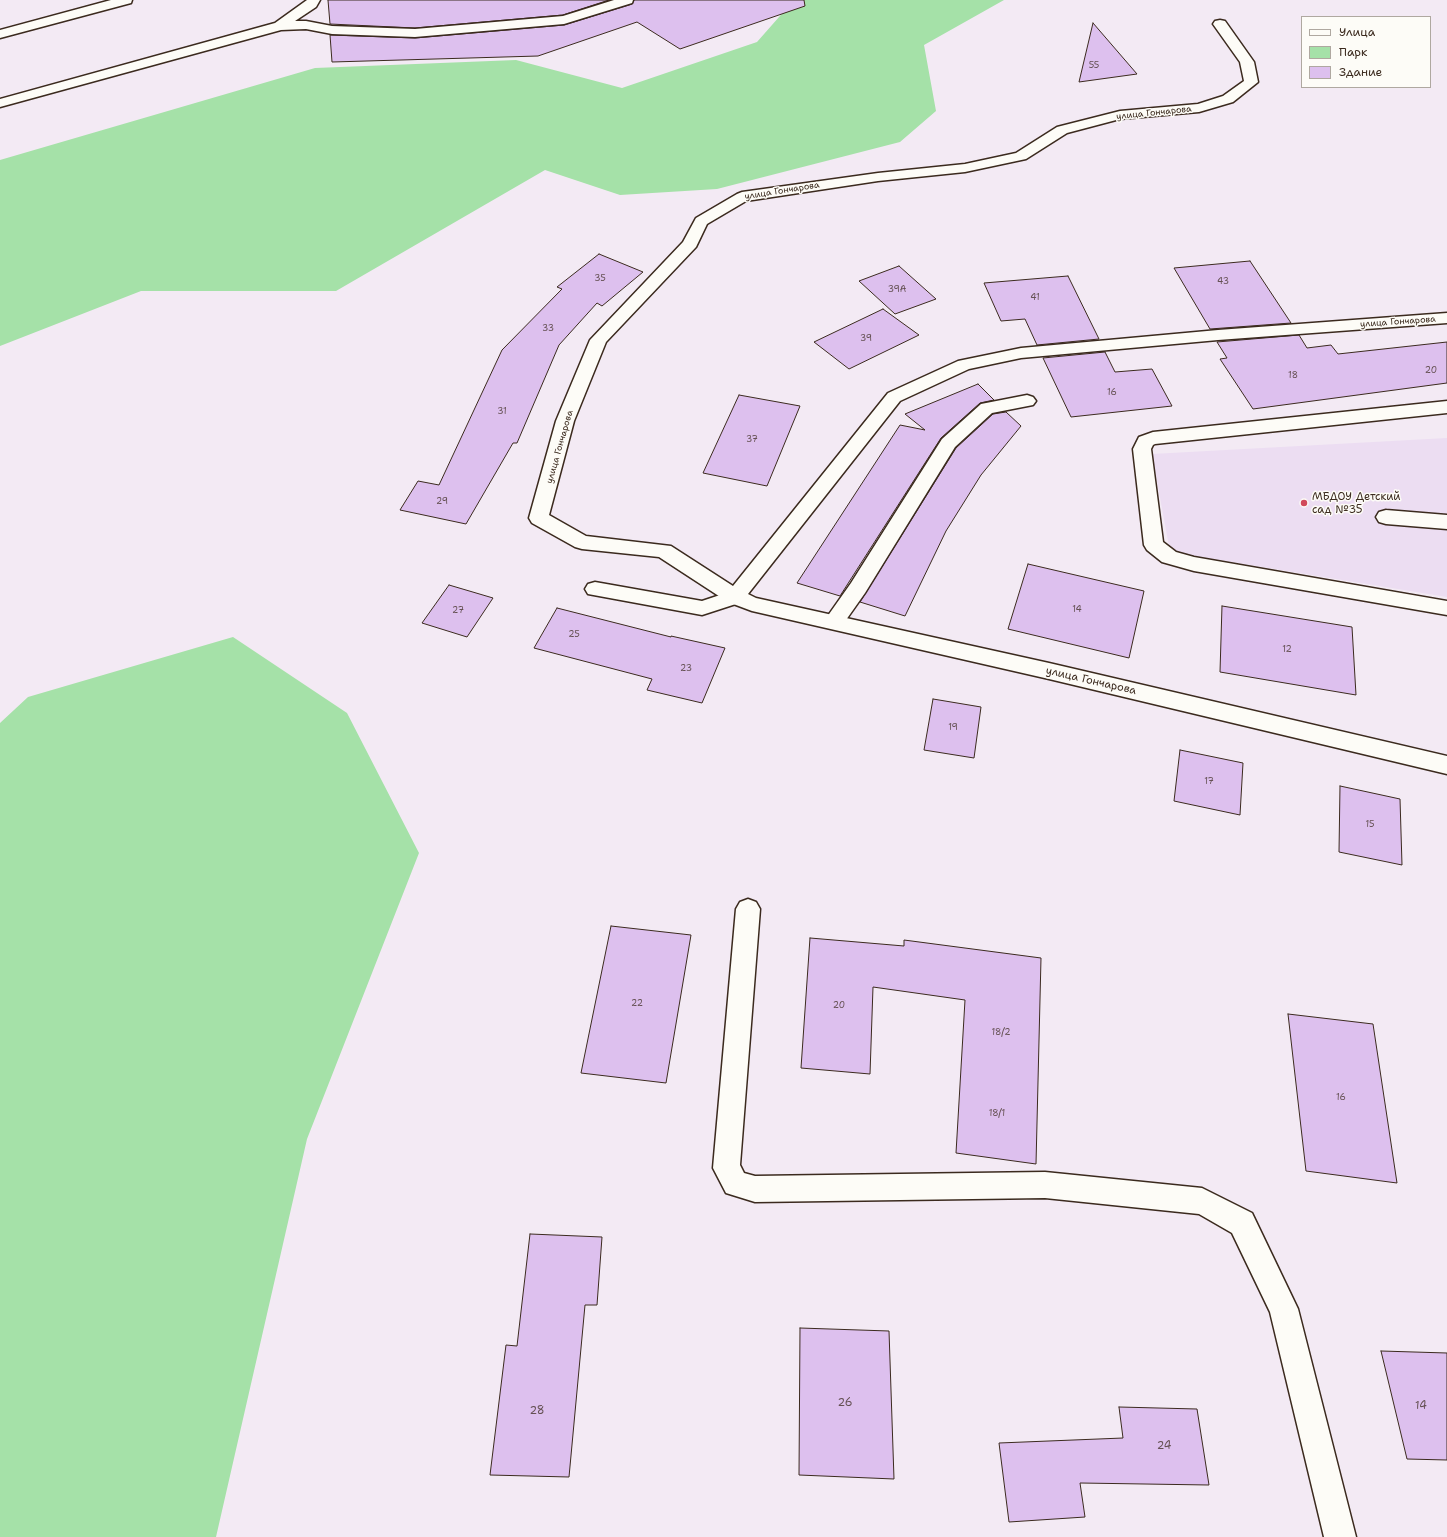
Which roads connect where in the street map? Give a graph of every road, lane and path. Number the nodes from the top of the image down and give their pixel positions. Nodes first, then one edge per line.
1 (126, 0) edge
2 (314, 0) edge
3 (627, 0) edge
4 (1220, 24) dead end
5 (280, 26) junction
6 (0, 34) edge
7 (0, 103) edge
8 (1447, 318) edge
9 (1027, 401) dead end
10 (1447, 407) edge
11 (1386, 517) dead end
12 (1447, 522) edge
13 (595, 589) dead end
14 (735, 597) junction
15 (1447, 608) edge
16 (834, 622) junction
17 (1447, 765) edge
18 (748, 909) dead end
19 (1340, 1537) edge

1 - 6 street
2 - 5 street
3 - 5 street
4 - 14 street, улица Гончарова
5 - 7 street
8 - 14 street, улица Гончарова
9 - 16 street
10 - 15 street
11 - 12 street
13 - 14 street
14 - 16 street, улица Гончарова
16 - 17 street, улица Гончарова
18 - 19 street

